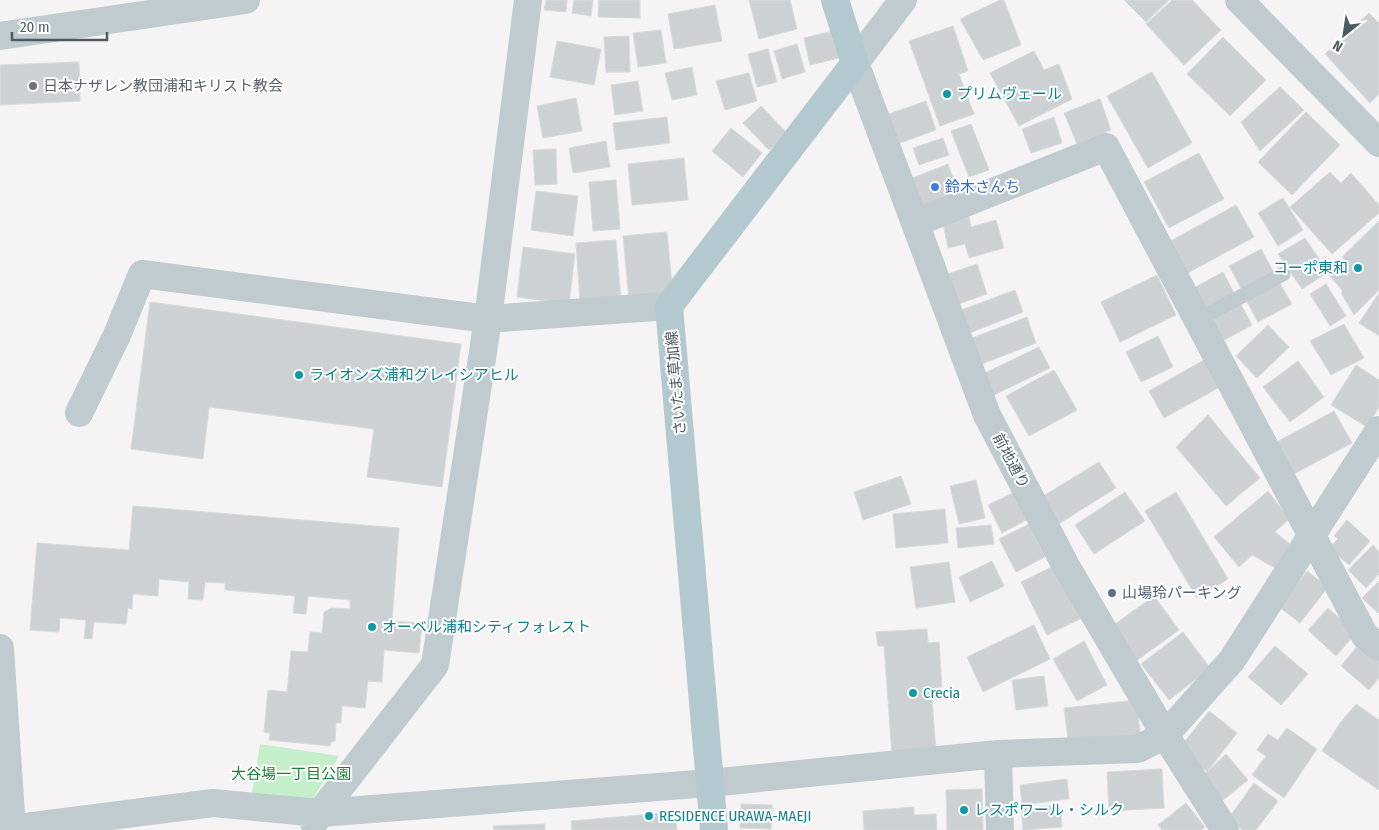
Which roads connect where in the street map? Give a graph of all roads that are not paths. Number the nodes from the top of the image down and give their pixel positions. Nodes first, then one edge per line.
1 (240, 0) edge
2 (528, 0) edge
3 (835, 0) edge
4 (903, 0) edge
5 (1239, 0) edge
6 (0, 36) edge
7 (855, 63) junction
8 (1379, 143) edge
9 (915, 223) junction
10 (1283, 274) dead end
11 (669, 306) junction
12 (488, 319) junction
13 (1198, 320) junction
14 (79, 413) dead end
15 (1379, 430) edge
16 (1312, 535) junction
17 (1379, 647) edge
18 (0, 648) edge
19 (1, 684) edge
20 (1165, 735) junction
21 (998, 754) junction
22 (710, 783) junction
23 (315, 822) edge
24 (8, 829) edge
25 (714, 830) edge
26 (1000, 830) edge
27 (1225, 830) edge

1 - 6 street
2 - 12 street
3 - 7 main road
4 - 7 street
5 - 8 street
7 - 9 street, 前地通り
7 - 11 main road
9 - 13 street
9 - 20 street, 前地通り
10 - 13 lane
11 - 12 street
11 - 22 main road, さいたま草加線
12 - 14 street
12 - 23 street
13 - 16 street
15 - 16 street
16 - 17 street
16 - 20 street
18 - 19 street
19 - 24 street
20 - 21 street
20 - 27 street, 前地通り
21 - 22 street
21 - 26 street
22 - 23 street
22 - 25 main road, さいたま草加線
23 - 24 street

